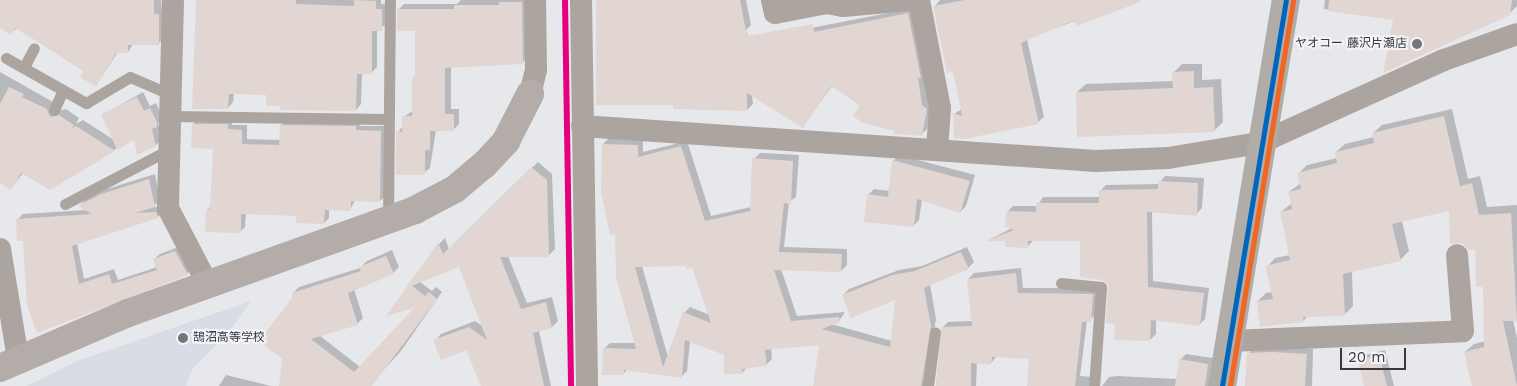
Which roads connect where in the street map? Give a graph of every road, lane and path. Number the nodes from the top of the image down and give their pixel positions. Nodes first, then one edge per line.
1 (173, 0) edge
2 (390, 0) edge
3 (535, 0) edge
4 (581, 0) edge
5 (772, 0) edge
6 (910, 0) edge
7 (919, 0) edge
8 (1286, 0) edge
9 (1517, 34) edge
10 (34, 48) dead end
11 (6, 58) dead end
12 (24, 67) junction
13 (63, 90) junction
14 (530, 94) joint
15 (172, 106) junction
16 (54, 110) dead end
17 (388, 119) junction
18 (582, 126) junction
19 (1260, 144) junction
20 (170, 149) junction
21 (937, 149) junction
22 (65, 204) dead end
23 (388, 220) junction
24 (0, 249) edge
25 (1458, 255) dead end
26 (1061, 283) dead end
27 (208, 286) junction
28 (935, 332) dead end
29 (1229, 341) junction
30 (9, 364) edge
31 (587, 386) edge
32 (928, 386) edge
33 (1094, 386) edge
34 (1222, 386) edge

1 - 15 street
2 - 17 lane
3 - 14 street
4 - 18 street
5 - 6 street
7 - 21 street
8 - 19 highway
9 - 19 street
10 - 12 lane
11 - 12 lane
12 - 13 lane
13 - 15 lane
13 - 16 lane
14 - 23 street
15 - 17 lane
15 - 20 street
17 - 23 lane
18 - 21 street
18 - 31 street
19 - 21 street
19 - 29 highway
20 - 22 lane
20 - 27 street
23 - 27 street
24 - 30 street
25 - 29 street
26 - 33 lane
27 - 30 street
28 - 32 lane
29 - 34 highway

